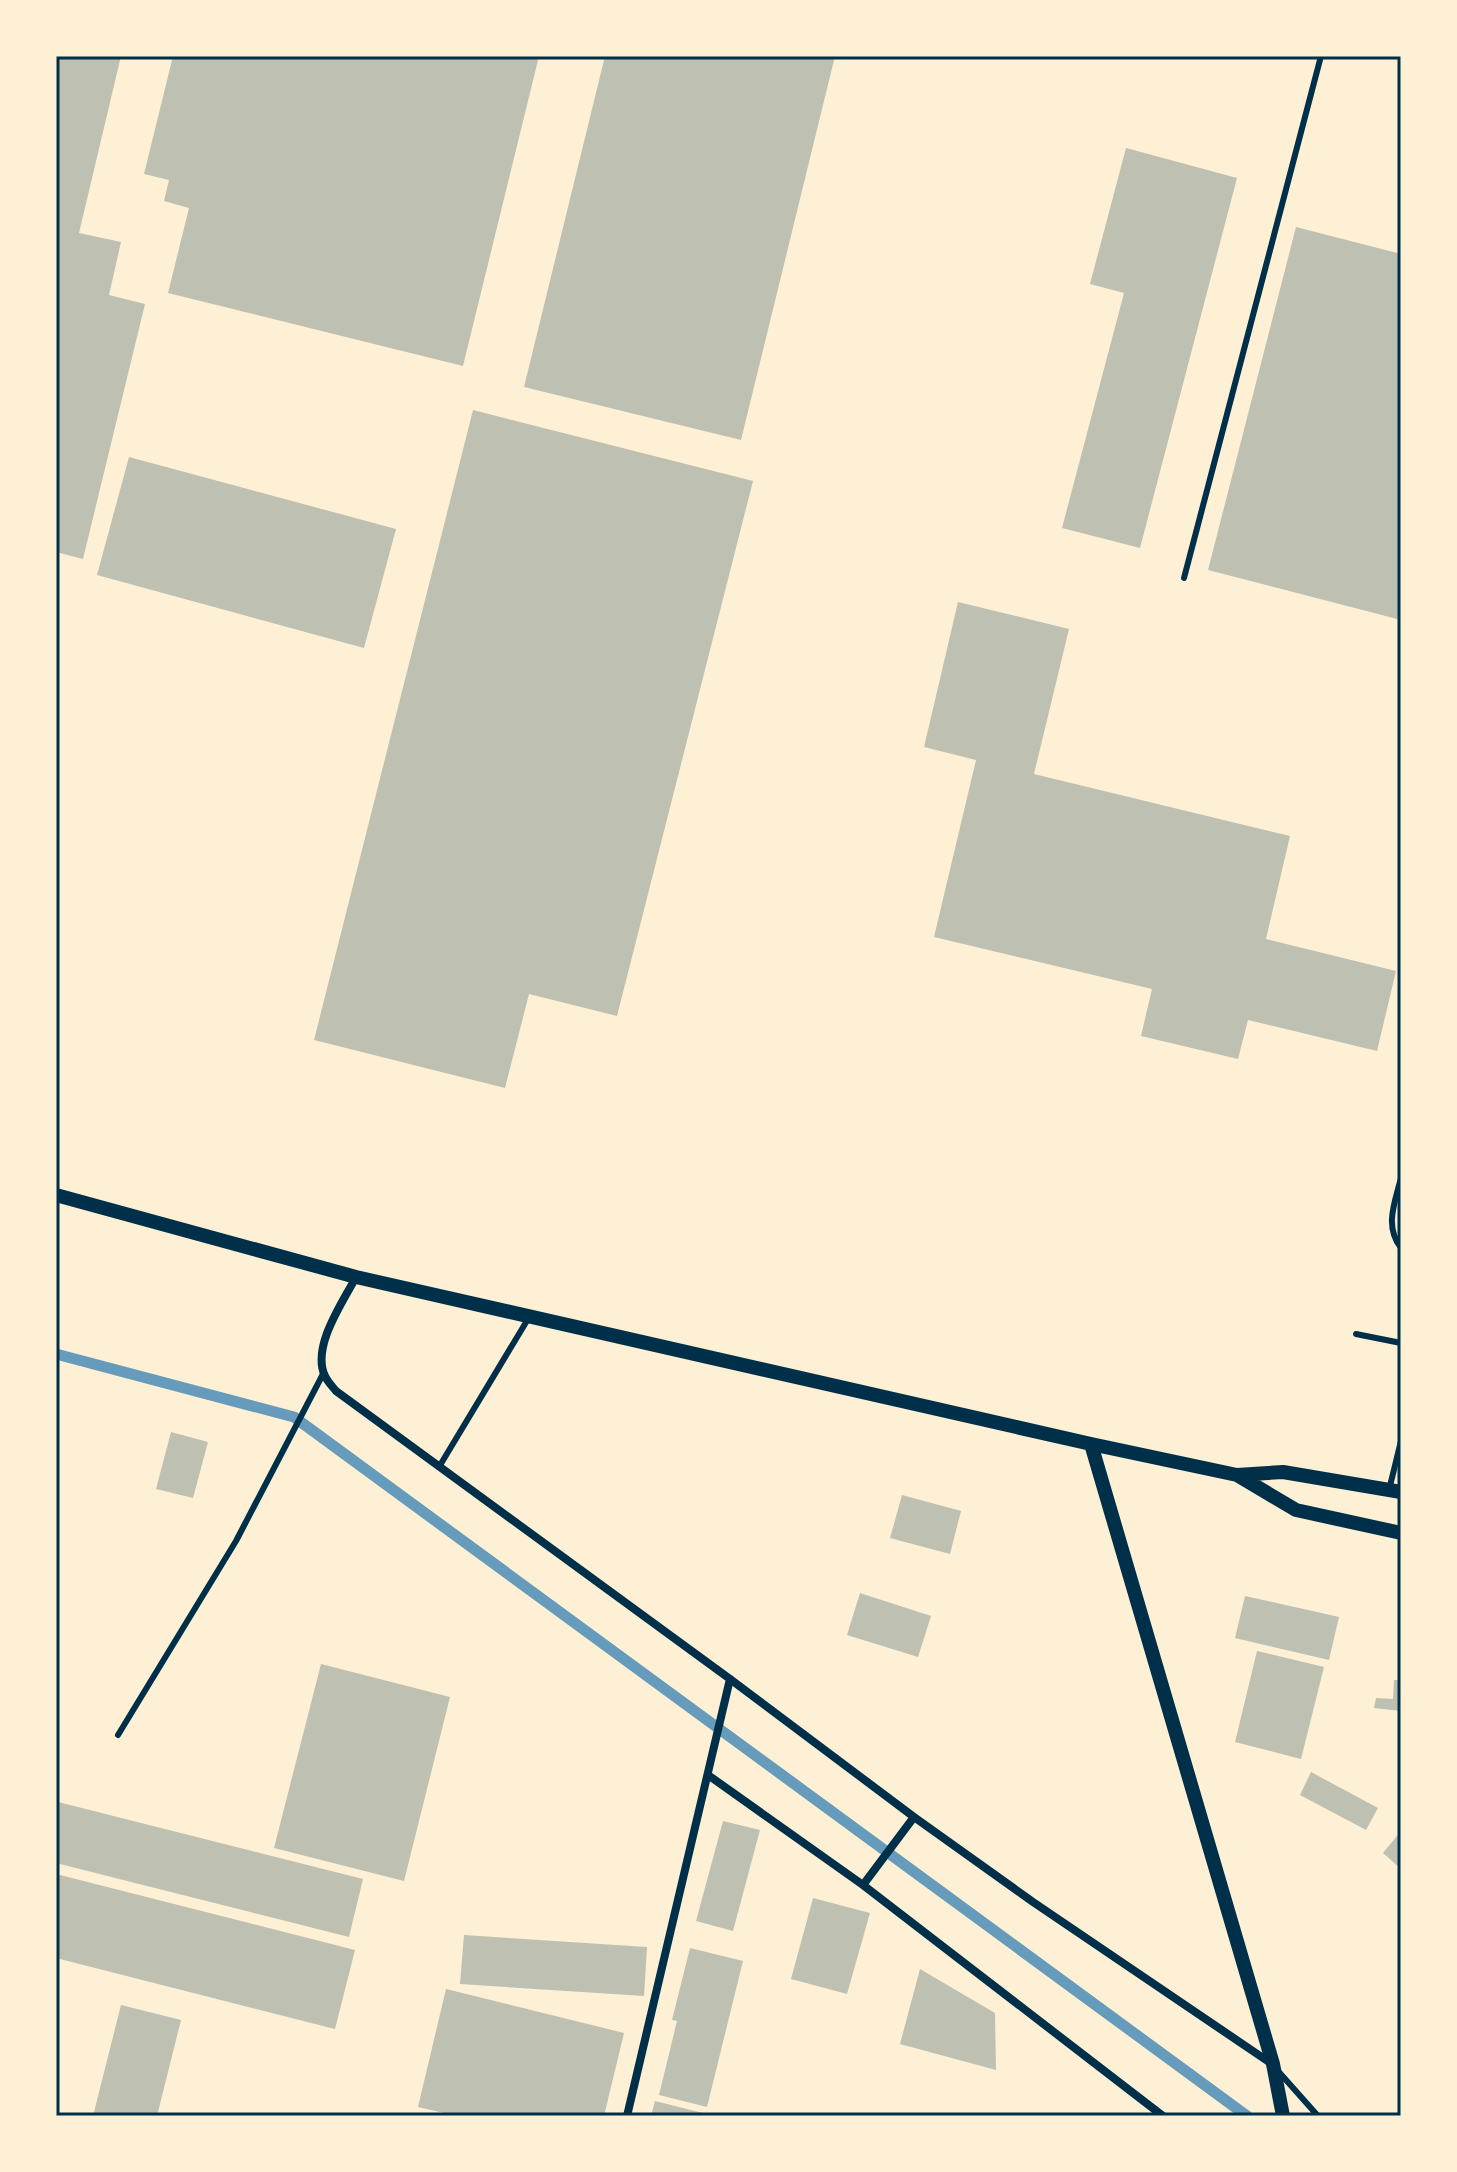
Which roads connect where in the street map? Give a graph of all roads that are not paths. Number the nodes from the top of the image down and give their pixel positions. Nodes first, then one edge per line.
1 (1321, 56) edge
2 (1184, 578) dead end
3 (1401, 1178) edge
4 (56, 1195) edge
5 (1401, 1248) edge
6 (356, 1277) junction
7 (530, 1316) junction
8 (1356, 1334) dead end
9 (1401, 1343) edge
10 (323, 1374) junction
11 (1401, 1441) edge
12 (1091, 1444) junction
13 (439, 1467) junction
14 (1237, 1475) junction
15 (1395, 1491) edge
16 (1401, 1533) edge
17 (730, 1679) junction
18 (118, 1735) dead end
19 (708, 1775) junction
20 (914, 1817) junction
21 (863, 1885) junction
22 (1273, 2064) junction
23 (1283, 2112) edge
24 (627, 2116) edge
25 (1163, 2116) edge
26 (1318, 2116) edge

1 - 2 lane
3 - 5 lane
4 - 6 street
6 - 7 street
6 - 10 street
7 - 12 street
7 - 13 lane
8 - 9 lane
10 - 13 street
10 - 18 lane
11 - 15 lane
12 - 14 street
12 - 22 street
13 - 17 street
14 - 15 street
14 - 16 street
17 - 19 street
17 - 20 street
19 - 21 street
19 - 24 street
20 - 21 street
20 - 22 street
21 - 25 street
22 - 23 street
22 - 26 lane

